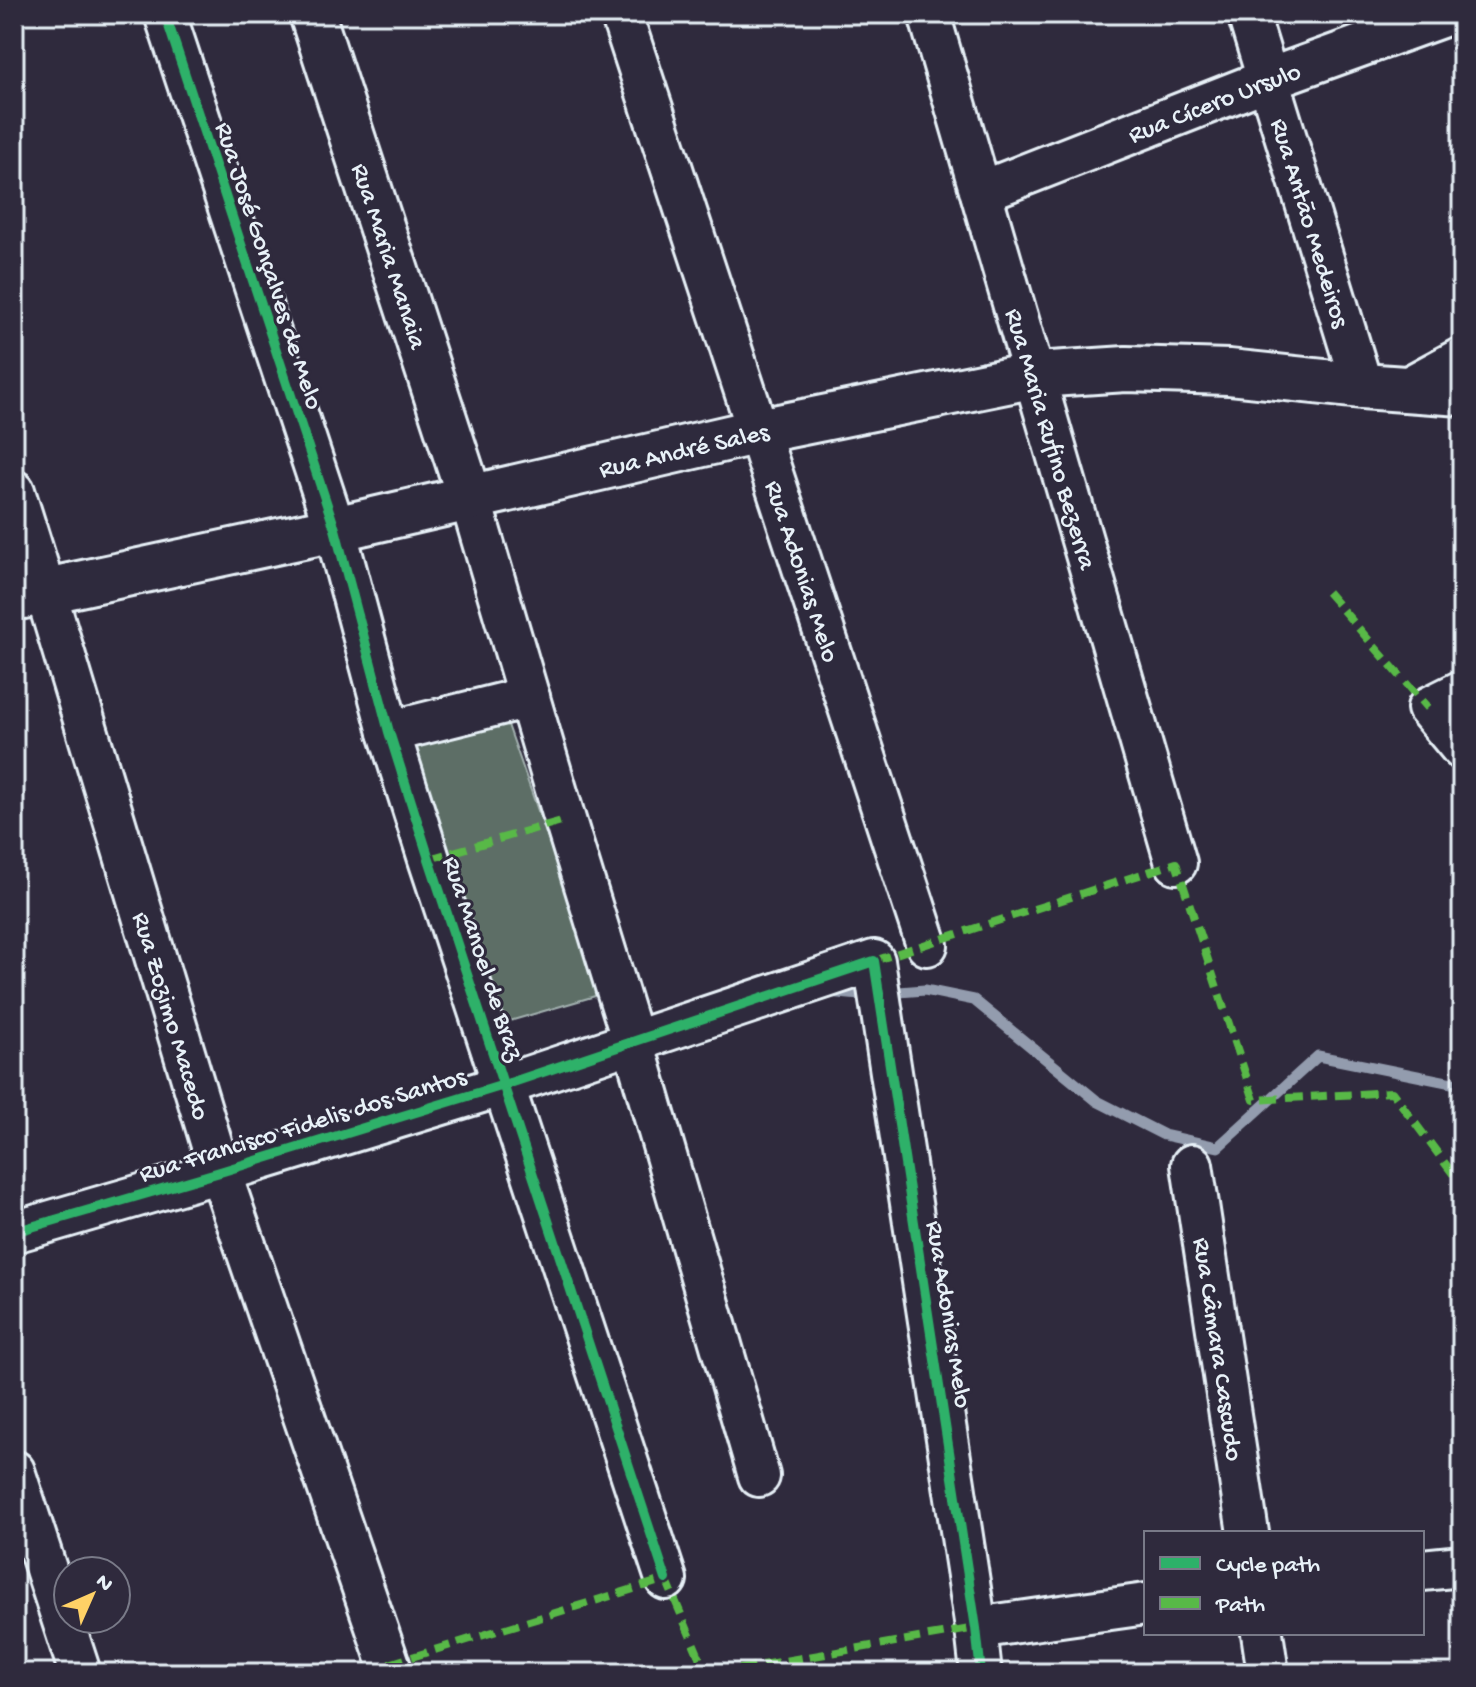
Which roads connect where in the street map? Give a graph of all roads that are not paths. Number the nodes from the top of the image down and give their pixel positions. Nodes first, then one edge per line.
1 (165, 14) edge
2 (312, 14) edge
3 (621, 14) edge
4 (929, 14) edge
5 (1248, 14) edge
6 (1449, 14) edge
7 (1269, 79) junction
8 (981, 192) junction
9 (1462, 358) edge
10 (1036, 375) junction
11 (1362, 386) junction
12 (1405, 389) junction
13 (1462, 393) edge
14 (759, 431) junction
15 (14, 491) edge
16 (470, 498) junction
17 (335, 529) junction
18 (30, 594) edge
19 (529, 697) junction
20 (1445, 699) edge
21 (389, 732) junction
22 (1462, 749) edge
23 (1176, 863) dead end
24 (927, 945) dead end
25 (874, 961) joint
26 (633, 1042) junction
27 (504, 1085) junction
28 (1192, 1165) dead end
29 (220, 1172) junction
30 (14, 1232) edge
31 (14, 1471) edge
32 (759, 1476) dead end
33 (1248, 1531) edge
34 (1462, 1566) edge
35 (1424, 1570) edge
36 (666, 1579) dead end
37 (1144, 1604) edge
38 (976, 1628) junction
39 (1262, 1635) edge
40 (379, 1670) edge
41 (80, 1673) edge
42 (981, 1673) edge
43 (1268, 1673) edge

1 - 17 street, Rua José Gonçalves de Melo
2 - 16 street, Rua Maria Manaia
3 - 14 street, Rua Adonias Melo
4 - 8 street, Rua Maria Rufino Bezerra
5 - 7 street, Rua Antão Medeiros
6 - 7 street, Rua Cícero Ursulo
7 - 8 street, Rua Cícero Ursulo
7 - 11 street, Rua Antão Medeiros
8 - 10 street, Rua Maria Rufino Bezerra
9 - 12 street
10 - 11 street, Rua André Sales
10 - 14 street, Rua André Sales
10 - 23 street, Rua Maria Rufino Bezerra
11 - 12 street, Rua André Sales
12 - 13 street, Rua André Sales
14 - 16 street, Rua André Sales
14 - 24 street, Rua Adonias Melo
15 - 18 street, Rua Zozimo Macedo
16 - 17 street, Rua André Sales
16 - 19 street
17 - 18 street, Rua André Sales
17 - 21 street, Rua Manoel de Braz
18 - 29 street, Rua Zozimo Macedo
19 - 21 street
19 - 26 street
20 - 22 street
21 - 27 street, Rua Manoel de Braz
25 - 26 street, Rua Francisco Fidelis dos Santos
25 - 38 street, Rua Adonias Melo
26 - 27 street, Rua Francisco Fidelis dos Santos
26 - 32 street
27 - 29 street, Rua Francisco Fidelis dos Santos
27 - 36 street, Rua Manoel de Braz
28 - 33 street, Rua Câmara Cascudo
29 - 30 street, Rua Francisco Fidelis dos Santos
29 - 40 street, Rua Zozimo Macedo
31 - 41 street
34 - 35 street
37 - 38 street
38 - 42 street, Rua Adonias Melo
39 - 43 street

